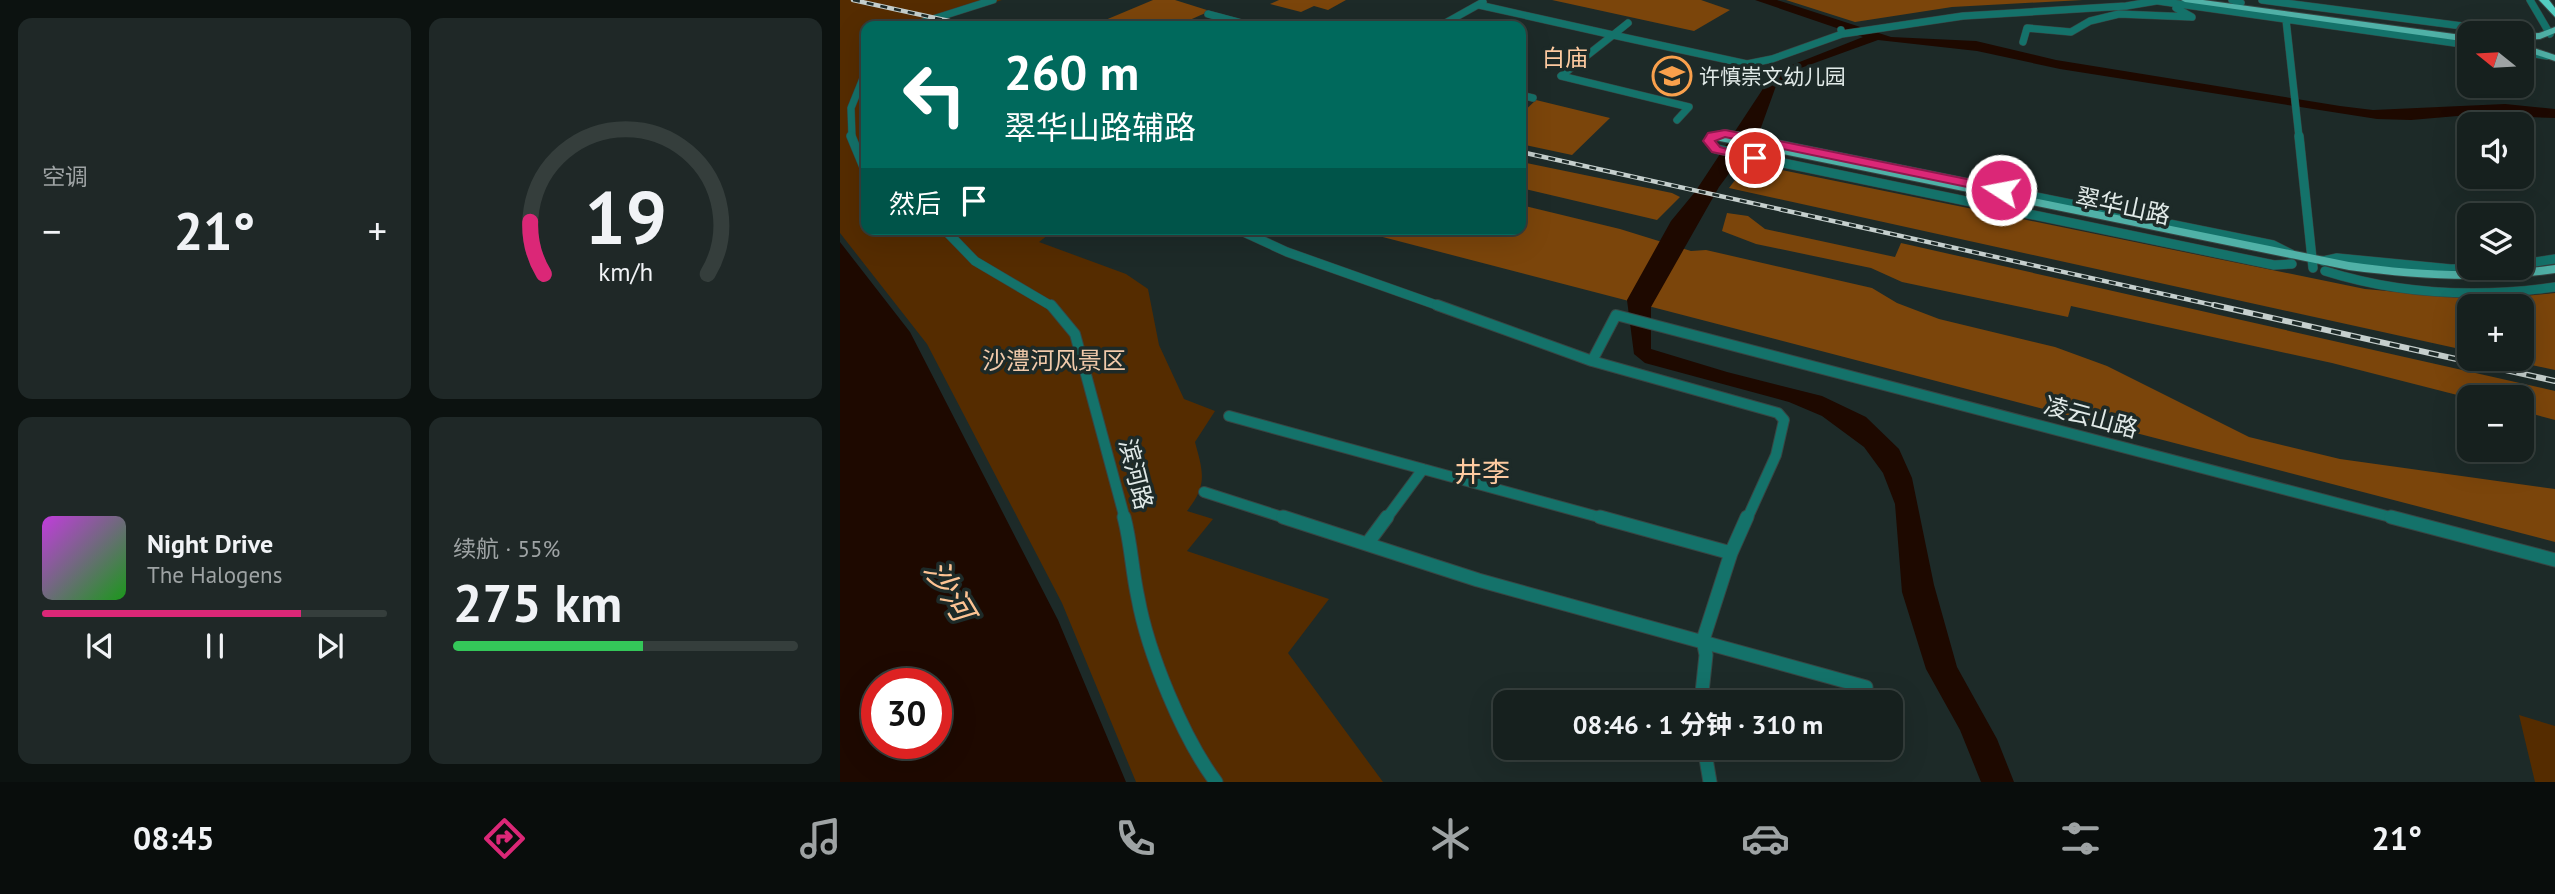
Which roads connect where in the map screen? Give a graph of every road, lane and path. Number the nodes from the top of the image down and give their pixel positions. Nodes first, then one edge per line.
1 (993, 0) edge
2 (1488, 0) edge
3 (2136, 0) edge
4 (2185, 0) edge
5 (2221, 0) edge
6 (2530, 0) edge
7 (2544, 0) edge
8 (2236, 1) edge
9 (2272, 1) edge
10 (2094, 2) edge
11 (2159, 2) edge
12 (1479, 5) junction
13 (2259, 5) edge
14 (1208, 14) dead end
15 (2555, 14) edge
16 (2264, 16) junction
17 (2172, 17) junction
18 (2286, 20) junction
19 (927, 21) edge
20 (1234, 21) edge
21 (1449, 21) edge
22 (1628, 23) dead end
23 (2457, 25) edge
24 (2457, 30) edge
25 (1844, 33) junction
26 (2548, 33) edge
27 (1613, 35) junction
28 (2457, 37) edge
29 (2534, 39) edge
30 (2023, 42) dead end
31 (2457, 43) edge
32 (2555, 43) edge
33 (2534, 51) edge
34 (2554, 55) edge
35 (861, 82) edge
36 (1526, 96) edge
37 (1533, 98) dead end
38 (1676, 120) dead end
39 (1717, 140) dead end
40 (861, 164) edge
41 (950, 235) edge
42 (1250, 235) edge
43 (2555, 259) edge
44 (2534, 262) edge
45 (2318, 265) junction
46 (2555, 268) edge
47 (2457, 269) edge
48 (2555, 279) edge
49 (2555, 287) edge
50 (1592, 361) junction
51 (1229, 416) dead end
52 (1423, 469) junction
53 (1204, 492) dead end
54 (1367, 544) junction
55 (1731, 554) junction
56 (2555, 561) edge
57 (1703, 640) junction
58 (1866, 687) dead end
59 (1702, 690) edge
60 (1706, 760) edge
61 (1216, 782) edge
62 (1710, 782) edge

1 - 19 street
2 - 12 street
3 - 10 street
4 - 13 main road
5 - 8 main road
6 - 26 street
7 - 15 highway
8 - 13 main road
9 - 13 street
9 - 23 street
10 - 25 street
11 - 16 street
11 - 17 street
11 - 17 street
11 - 25 street
12 - 21 street
12 - 27 street
13 - 16 street
13 - 24 main road
13 - 28 main road
14 - 20 street
16 - 18 street
17 - 30 street
18 - 31 street
18 - 45 street
22 - 27 street
25 - 27 street
27 - 38 street
29 - 32 main road
33 - 34 main road
35 - 40 street
36 - 37 street
39 - 45 main road, 翠华山路
41 - 61 street, 滨河路
42 - 50 street
43 - 44 street
45 - 46 main road, 翠华山路
45 - 47 street
45 - 48 main road, 翠华山路
45 - 49 street
50 - 55 street
50 - 56 street, 凌云山路
51 - 52 street
52 - 54 street
52 - 55 street
53 - 54 street
54 - 57 street
55 - 57 street
57 - 58 street
57 - 59 street
60 - 62 street

